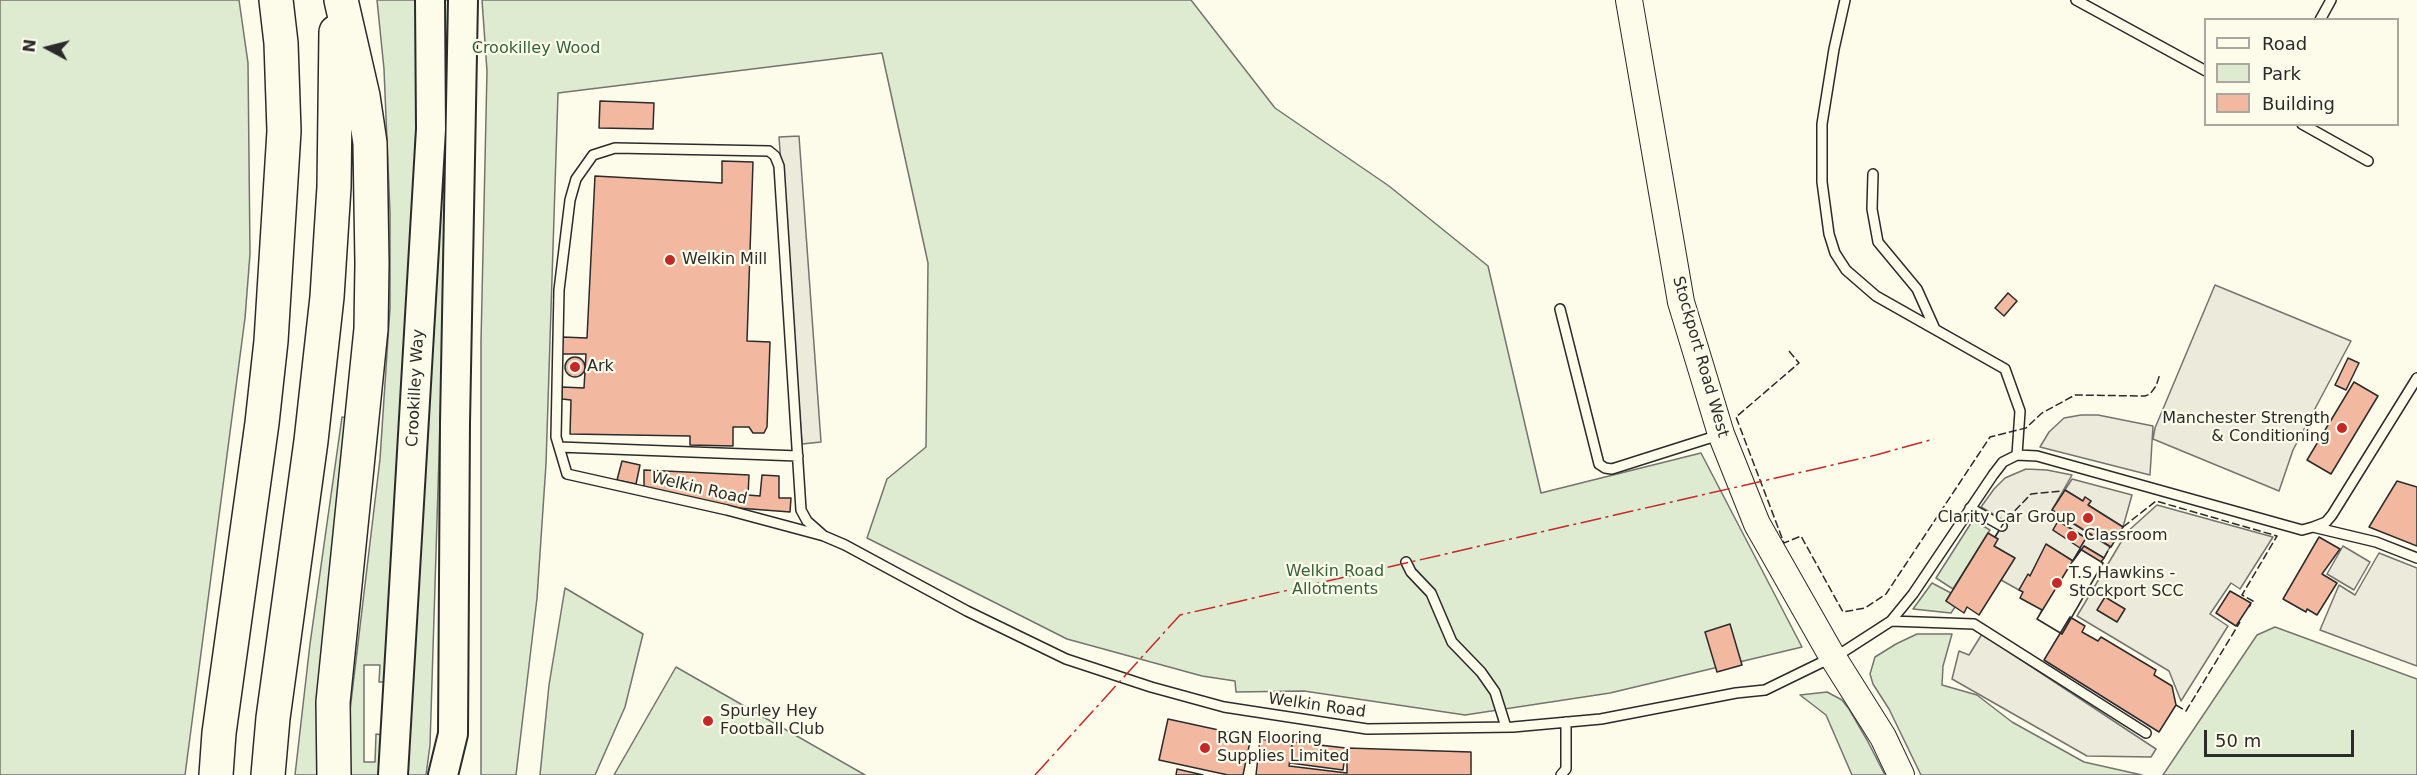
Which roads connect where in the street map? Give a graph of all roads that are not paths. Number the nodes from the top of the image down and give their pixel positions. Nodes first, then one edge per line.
1 (276, 0) edge
2 (336, 0) edge
3 (341, 0) edge
4 (430, 0) edge
5 (463, 0) edge
6 (1629, 0) edge
7 (1845, 0) edge
8 (2076, 0) edge
9 (2331, 0) edge
10 (2321, 18) edge
11 (2204, 70) edge
12 (2306, 126) edge
13 (2368, 161) dead end
14 (1873, 174) dead end
15 (1560, 309) dead end
16 (1935, 329) junction
17 (2417, 378) edge
18 (1721, 434) junction
19 (559, 447) junction
20 (2017, 455) junction
21 (798, 456) junction
22 (1970, 508) junction
23 (2002, 526) dead end
24 (2313, 527) junction
25 (824, 536) junction
26 (2417, 558) edge
27 (1406, 562) dead end
28 (1891, 621) junction
29 (1832, 656) junction
30 (1566, 722) junction
31 (1506, 727) junction
32 (2146, 733) dead end
33 (453, 734) junction
34 (216, 775) edge
35 (268, 775) edge
36 (334, 775) edge
37 (393, 775) edge
38 (443, 775) edge
39 (463, 775) edge
40 (1561, 775) edge
41 (1901, 775) edge

1 - 34 highway
2 - 35 highway
3 - 36 highway
4 - 37 main road, Crookilley Way
5 - 33 main road
6 - 18 main road, Stockport Road West
7 - 16 lane
8 - 11 lane
9 - 10 lane
12 - 13 lane
14 - 16 lane
15 - 18 lane
16 - 20 lane
17 - 24 lane
18 - 29 main road, Stockport Road West
19 - 21 lane
19 - 21 lane
19 - 25 lane, Welkin Road
20 - 22 lane, Welkin Road
20 - 24 lane
21 - 25 lane, Welkin Road
22 - 23 lane
22 - 28 lane, Welkin Road
24 - 26 lane
25 - 31 lane, Welkin Road
27 - 31 lane
28 - 29 lane, Welkin Road
28 - 32 lane
29 - 30 lane, Welkin Road
29 - 41 main road, Stockport Road West
30 - 31 lane, Welkin Road
30 - 40 lane
33 - 38 main road
33 - 39 main road

